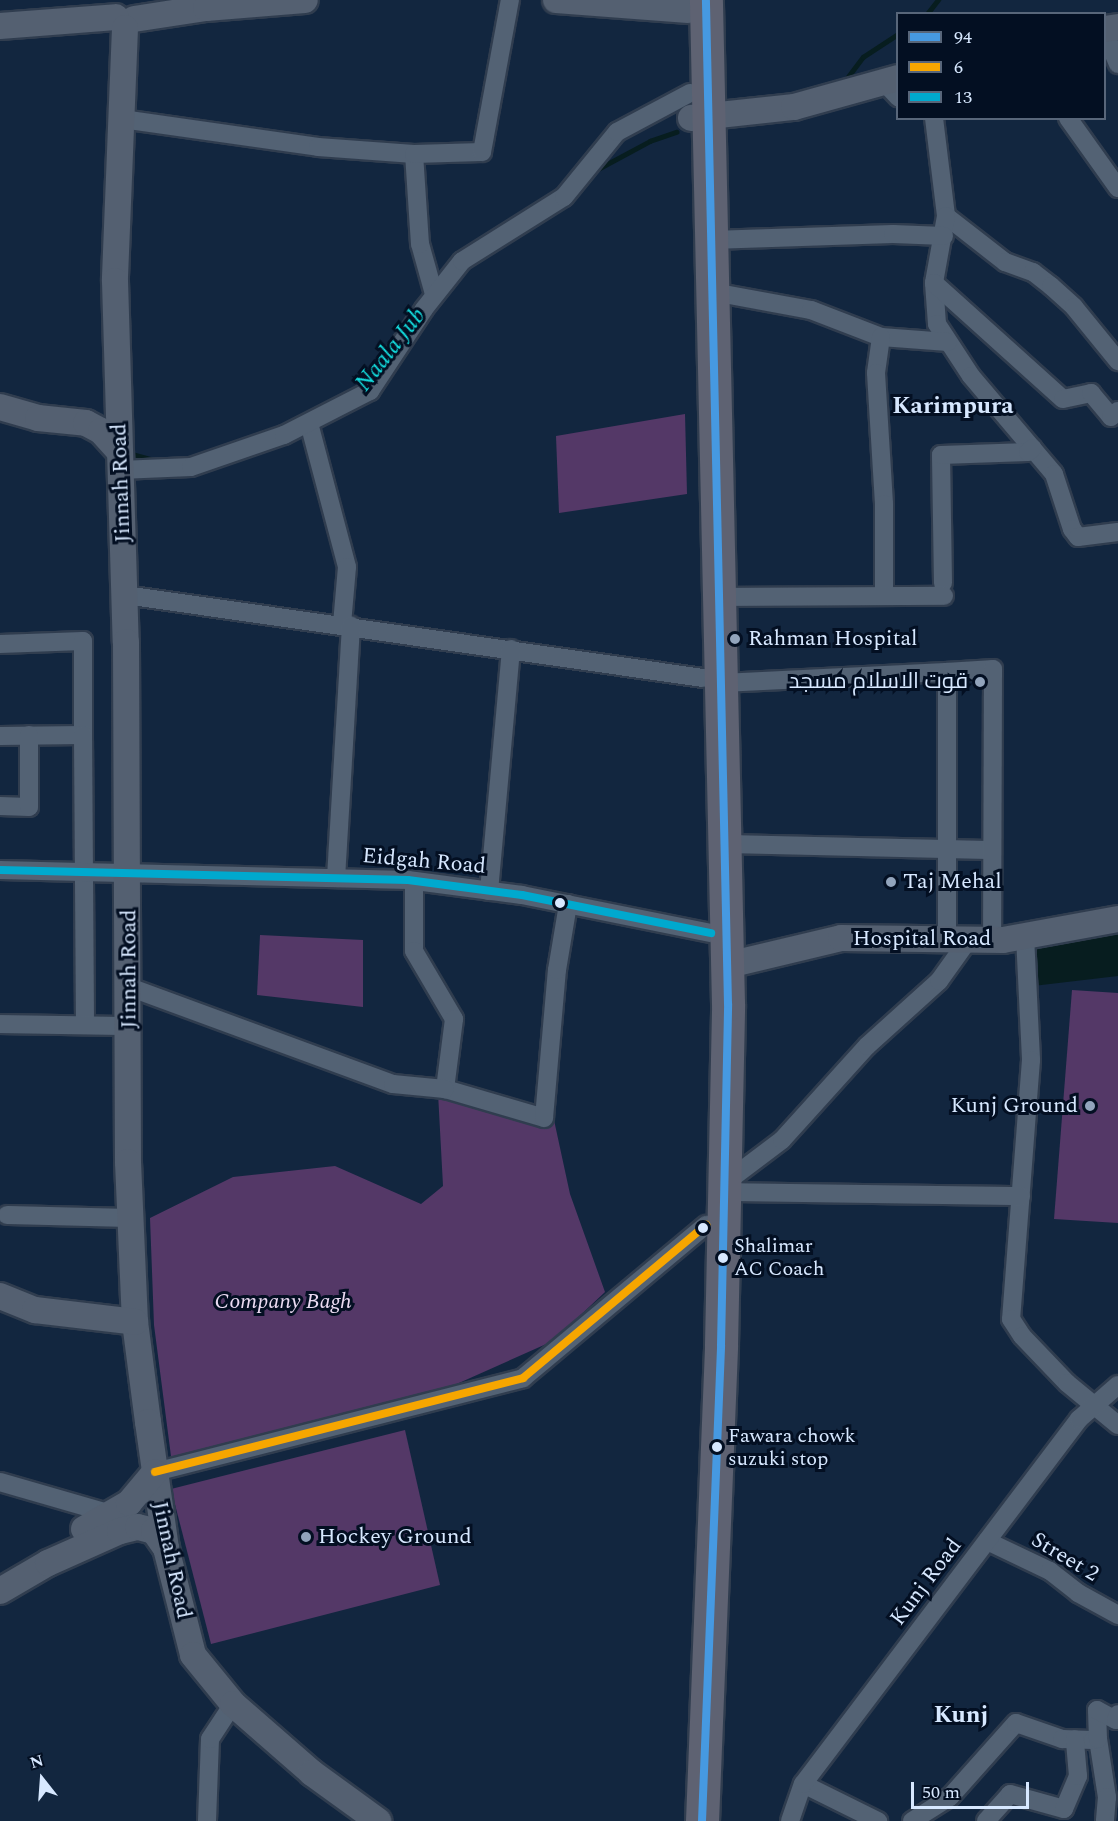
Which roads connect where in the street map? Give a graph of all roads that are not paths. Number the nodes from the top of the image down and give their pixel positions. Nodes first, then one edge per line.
1 (305, 0) edge
2 (510, 0) edge
3 (556, 0) edge
4 (694, 3) edge
5 (125, 15) edge
6 (0, 26) edge
7 (1106, 35) edge
8 (1118, 64) edge
9 (893, 86) edge
10 (697, 110) junction
11 (122, 119) junction
12 (934, 120) edge
13 (1069, 120) edge
14 (414, 154) junction
15 (1118, 188) edge
16 (946, 216) junction
17 (944, 236) junction
18 (711, 240) junction
19 (934, 283) junction
20 (712, 292) junction
21 (434, 294) junction
22 (880, 337) junction
23 (948, 342) junction
24 (1118, 361) edge
25 (117, 402) junction
26 (0, 407) edge
27 (1118, 411) edge
28 (86, 423) junction
29 (309, 423) junction
30 (1033, 448) junction
31 (120, 461) junction
32 (1118, 532) edge
33 (125, 595) junction
34 (884, 596) junction
35 (720, 597) junction
36 (346, 625) junction
37 (0, 644) edge
38 (511, 649) junction
39 (947, 672) junction
40 (712, 680) junction
41 (29, 735) junction
42 (83, 735) junction
43 (0, 736) edge
44 (0, 806) edge
45 (726, 844) junction
46 (948, 849) junction
47 (990, 850) junction
48 (0, 870) edge
49 (129, 872) junction
50 (84, 873) junction
51 (336, 878) junction
52 (414, 881) junction
53 (489, 891) junction
54 (568, 904) junction
55 (1118, 919) edge
56 (711, 933) junction
57 (1025, 936) junction
58 (969, 939) junction
59 (728, 965) junction
60 (129, 987) junction
61 (0, 1024) edge
62 (85, 1025) junction
63 (129, 1026) junction
64 (445, 1089) junction
65 (725, 1188) junction
66 (1021, 1196) junction
67 (7, 1215) dead end
68 (131, 1218) junction
69 (706, 1225) junction
70 (0, 1296) edge
71 (135, 1322) junction
72 (1118, 1385) edge
73 (1093, 1407) junction
74 (1118, 1425) edge
75 (155, 1472) junction
76 (0, 1482) edge
77 (162, 1522) junction
78 (117, 1523) junction
79 (987, 1541) junction
80 (166, 1548) junction
81 (0, 1571) edge
82 (0, 1591) edge
83 (1118, 1615) edge
84 (233, 1704) junction
85 (1097, 1710) junction
86 (1118, 1714) edge
87 (1118, 1735) edge
88 (1075, 1739) junction
89 (1098, 1739) junction
90 (803, 1784) junction
91 (1043, 1813) edge
92 (207, 1821) edge
93 (378, 1821) edge
94 (685, 1821) edge
95 (702, 1821) edge
96 (790, 1821) edge
97 (878, 1821) edge
98 (912, 1821) edge
99 (986, 1821) edge
100 (1105, 1821) edge

1 - 5 main road
2 - 14 street
3 - 4 main road
4 - 10 highway
5 - 6 main road
5 - 11 main road, Jinnah Road
7 - 8 street
9 - 10 main road
10 - 18 highway
10 - 21 street
10 - 40 highway
11 - 14 street
11 - 25 main road, Jinnah Road
12 - 16 street
13 - 15 street
14 - 21 street
16 - 17 street
16 - 24 street
17 - 18 street
17 - 19 street
18 - 20 highway
19 - 23 street
19 - 27 street
20 - 22 street
20 - 35 highway
21 - 29 street
22 - 23 street
22 - 34 street
23 - 30 street
25 - 28 main road
25 - 31 main road, Jinnah Road
26 - 28 main road
28 - 31 main road
29 - 31 street
29 - 36 street
30 - 32 street
30 - 34 street
31 - 33 main road, Jinnah Road
33 - 36 street
33 - 49 main road, Jinnah Road
34 - 35 street
35 - 40 highway
36 - 38 street
36 - 51 street
37 - 42 street
38 - 40 street
38 - 53 street
39 - 40 street
39 - 46 street
39 - 47 street
40 - 45 highway
40 - 56 highway
41 - 42 street
41 - 43 street
41 - 44 street
42 - 50 street
45 - 46 street
45 - 59 highway
46 - 47 street
46 - 58 street
47 - 58 street
48 - 50 street, Eidgah Road
49 - 50 street, Eidgah Road
49 - 51 street, Eidgah Road
49 - 60 main road, Jinnah Road
50 - 62 street
51 - 52 street, Eidgah Road
52 - 53 street, Eidgah Road
52 - 64 street
53 - 54 street, Eidgah Road
54 - 56 street, Eidgah Road
54 - 64 street
55 - 57 main road, Hospital Road
56 - 69 highway
57 - 58 main road, Hospital Road
57 - 66 street
58 - 59 main road, Hospital Road
58 - 65 street
59 - 65 highway
60 - 63 main road, Jinnah Road
60 - 64 street
61 - 62 street
62 - 63 street
63 - 68 main road, Jinnah Road
65 - 66 street
65 - 95 highway
66 - 73 street
67 - 68 street
68 - 71 main road, Jinnah Road
69 - 75 street
69 - 94 highway
70 - 71 main road
71 - 75 main road, Jinnah Road
72 - 73 street, Kunj Road
73 - 74 street
73 - 79 street, Kunj Road
75 - 77 main road, Jinnah Road
75 - 78 main road
76 - 78 street
77 - 78 main road
77 - 80 main road, Jinnah Road
78 - 80 main road
78 - 81 main road
78 - 82 main road
79 - 83 street, Street 2
79 - 90 street, Kunj Road
80 - 84 main road, Jinnah Road
84 - 92 street
84 - 93 main road, Jinnah Road
85 - 86 street
85 - 87 street
85 - 89 street
88 - 89 street
88 - 91 street
88 - 98 street
89 - 100 street
90 - 96 street, Kunj Road
90 - 97 street
91 - 99 street

